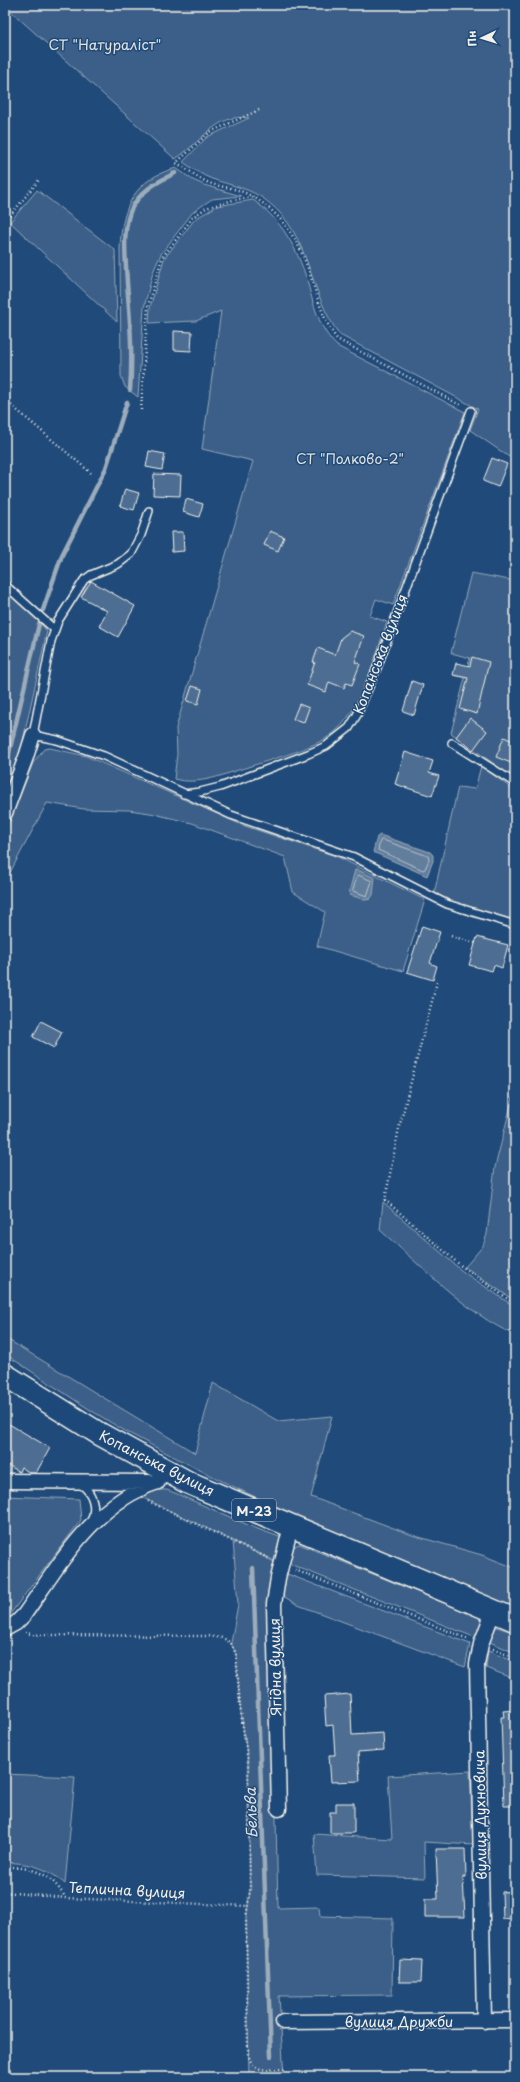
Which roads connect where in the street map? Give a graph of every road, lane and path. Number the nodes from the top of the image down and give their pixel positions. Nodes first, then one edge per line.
1 (259, 110) dead end
2 (39, 180) dead end
3 (254, 197) junction
4 (5, 222) edge
5 (5, 400) edge
6 (141, 410) dead end
7 (471, 411) joint
8 (91, 473) dead end
9 (149, 511) dead end
10 (5, 585) edge
11 (54, 629) junction
12 (32, 735) junction
13 (452, 743) dead end
14 (515, 783) edge
15 (184, 794) junction
16 (5, 813) edge
17 (515, 925) edge
18 (452, 936) dead end
19 (475, 943) dead end
20 (437, 982) dead end
21 (515, 1304) edge
22 (5, 1375) edge
23 (5, 1481) edge
24 (76, 1482) junction
25 (158, 1482) junction
26 (188, 1482) junction
27 (131, 1493) junction
28 (291, 1526) junction
29 (89, 1527) junction
30 (281, 1564) junction
31 (493, 1612) junction
32 (515, 1620) edge
33 (7, 1628) edge
34 (481, 1644) junction
35 (515, 1658) edge
36 (279, 1809) dead end
37 (5, 1866) edge
38 (5, 1892) edge
39 (65, 1898) junction
40 (248, 1906) junction
41 (515, 2020) edge
42 (484, 2021) junction
43 (283, 2022) dead end
44 (284, 2069) dead end

1 - 3 path
2 - 4 path
3 - 6 path
3 - 7 path
5 - 8 path
7 - 15 lane, Копанська вулиця
9 - 11 lane
10 - 11 lane
11 - 12 lane
12 - 15 lane
12 - 16 street
13 - 14 lane
15 - 17 lane
18 - 19 path
20 - 21 path
22 - 26 highway, Копанська вулиця / М-23
23 - 24 street
24 - 25 street
24 - 29 lane
25 - 26 street
25 - 27 street
26 - 28 highway, Копанська вулиця / М-23
27 - 29 street
27 - 30 path
28 - 30 street, Ягідна вулиця
28 - 31 highway, Копанська вулиця / М-23
29 - 33 street
30 - 34 path
30 - 36 street, Ягідна вулиця
31 - 32 highway, Копанська вулиця / М-23
31 - 34 street, вулиця Духновича
33 - 40 path
34 - 35 path
34 - 42 street, вулиця Духновича
37 - 39 path
38 - 39 path, Теплична вулиця
39 - 40 path, Теплична вулиця
40 - 44 path
41 - 42 street, вулиця Дружби
42 - 43 street, вулиця Дружби

